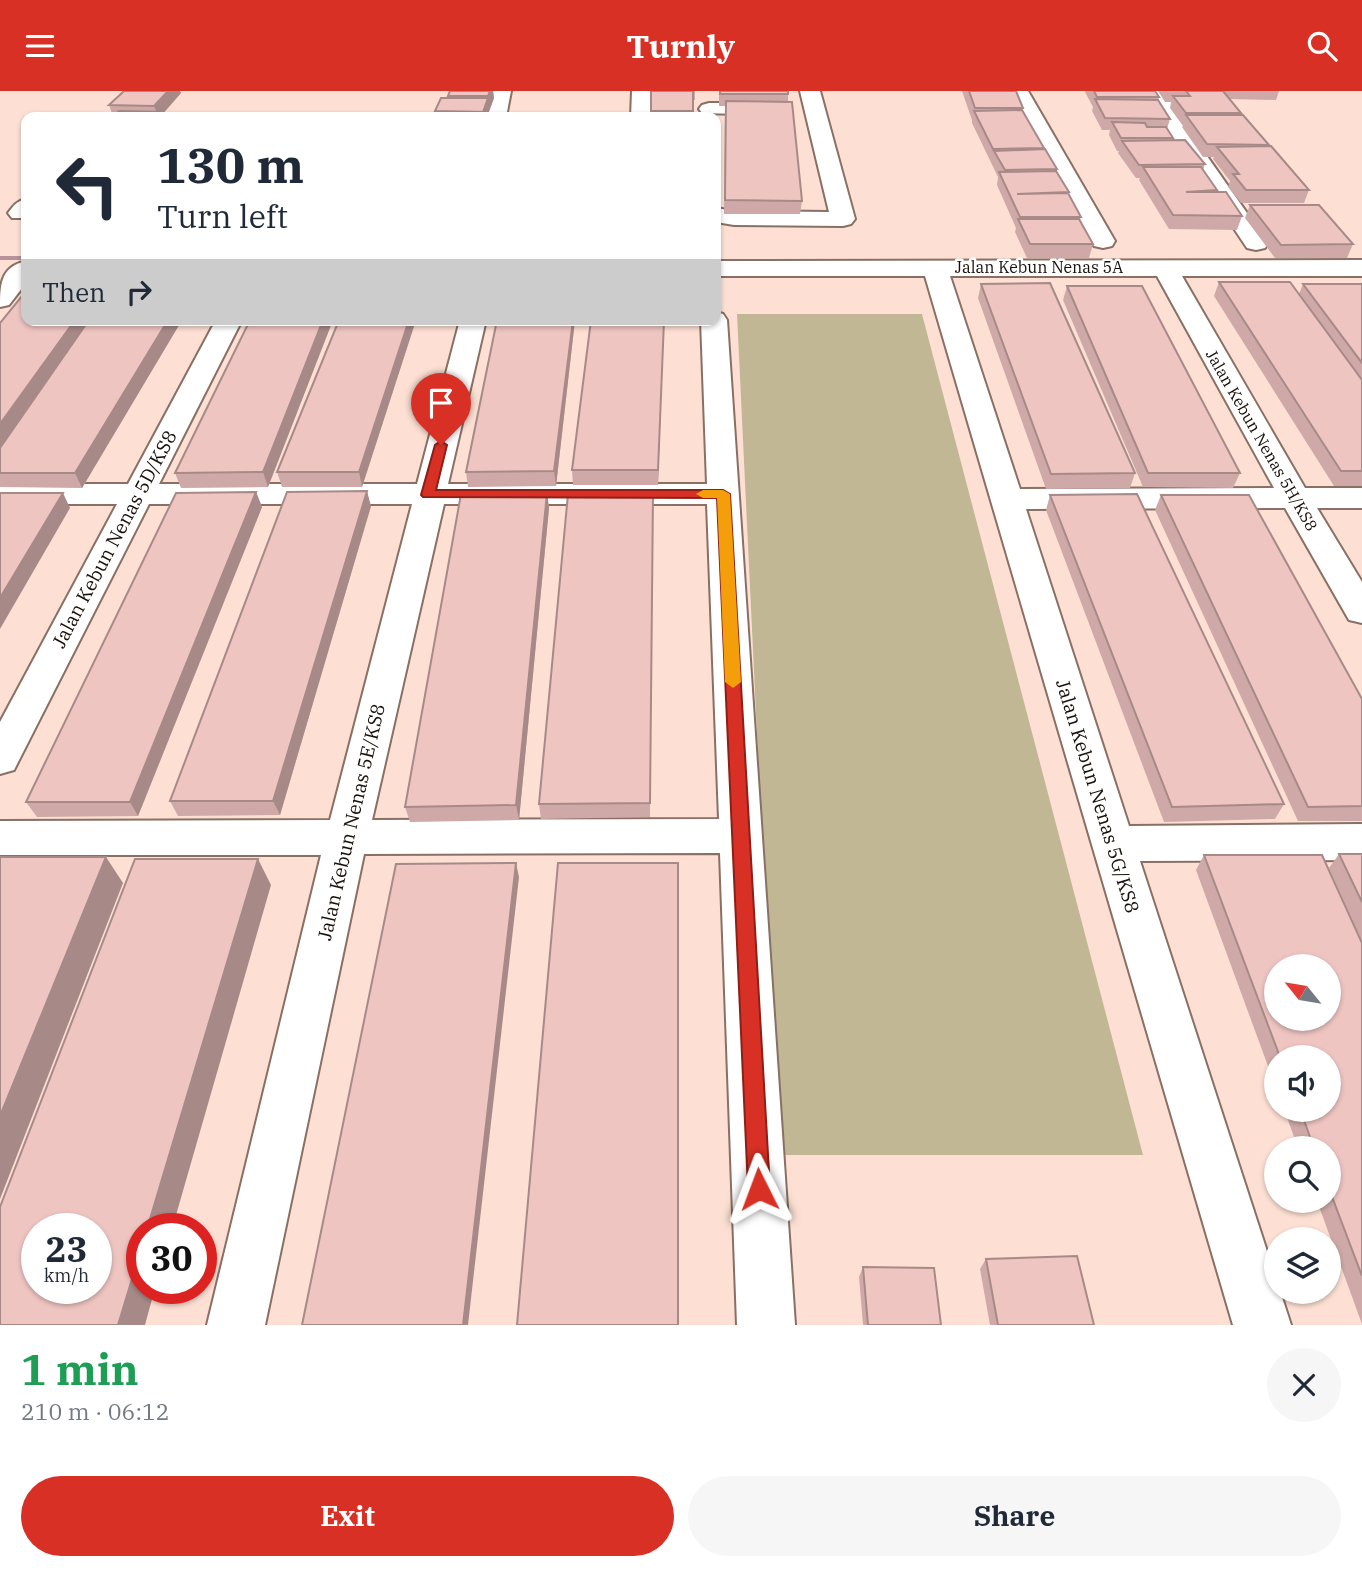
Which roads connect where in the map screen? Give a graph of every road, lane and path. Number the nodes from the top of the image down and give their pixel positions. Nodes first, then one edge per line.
1 (501, 91) edge
2 (642, 91) edge
3 (1018, 91) edge
4 (1156, 91) edge
5 (813, 101) edge
6 (709, 106) edge
7 (497, 112) edge
8 (640, 112) edge
9 (721, 216) edge
10 (1103, 241) dead end
11 (1256, 243) dead end
12 (935, 267) junction
13 (721, 268) edge
14 (1165, 268) junction
15 (1362, 268) edge
16 (16, 269) edge
17 (0, 299) edge
18 (226, 326) edge
19 (471, 326) edge
20 (714, 326) edge
21 (0, 494) edge
22 (137, 494) junction
23 (723, 494) junction
24 (428, 495) junction
25 (1295, 498) junction
26 (1362, 498) edge
27 (1006, 499) junction
28 (1362, 611) edge
29 (0, 759) edge
30 (741, 836) junction
31 (347, 837) junction
32 (0, 838) edge
33 (1362, 842) edge
34 (1113, 843) junction
35 (236, 1325) edge
36 (766, 1325) edge
37 (1262, 1325) edge

1 - 7 street
2 - 8 street
3 - 10 street
4 - 11 street
5 - 6 street
5 - 9 street
12 - 13 street, Jalan Kebun Nenas 5A
12 - 14 street, Jalan Kebun Nenas 5A
12 - 27 street, Jalan Kebun Nenas 5G/KS8
14 - 15 street, Jalan Kebun Nenas 5A
14 - 25 street, Jalan Kebun Nenas 5H/KS8
16 - 17 street
18 - 22 street, Jalan Kebun Nenas 5D/KS8
19 - 24 street, Jalan Kebun Nenas 5E/KS8
20 - 23 street
21 - 22 street
22 - 24 street
22 - 29 street, Jalan Kebun Nenas 5D/KS8
23 - 24 street
23 - 30 street
24 - 31 street, Jalan Kebun Nenas 5E/KS8
25 - 26 street
25 - 27 street
25 - 28 street, Jalan Kebun Nenas 5H/KS8
27 - 34 street, Jalan Kebun Nenas 5G/KS8
30 - 31 street
30 - 36 street
31 - 32 street
31 - 35 street, Jalan Kebun Nenas 5E/KS8
33 - 34 street
34 - 37 street, Jalan Kebun Nenas 5G/KS8

